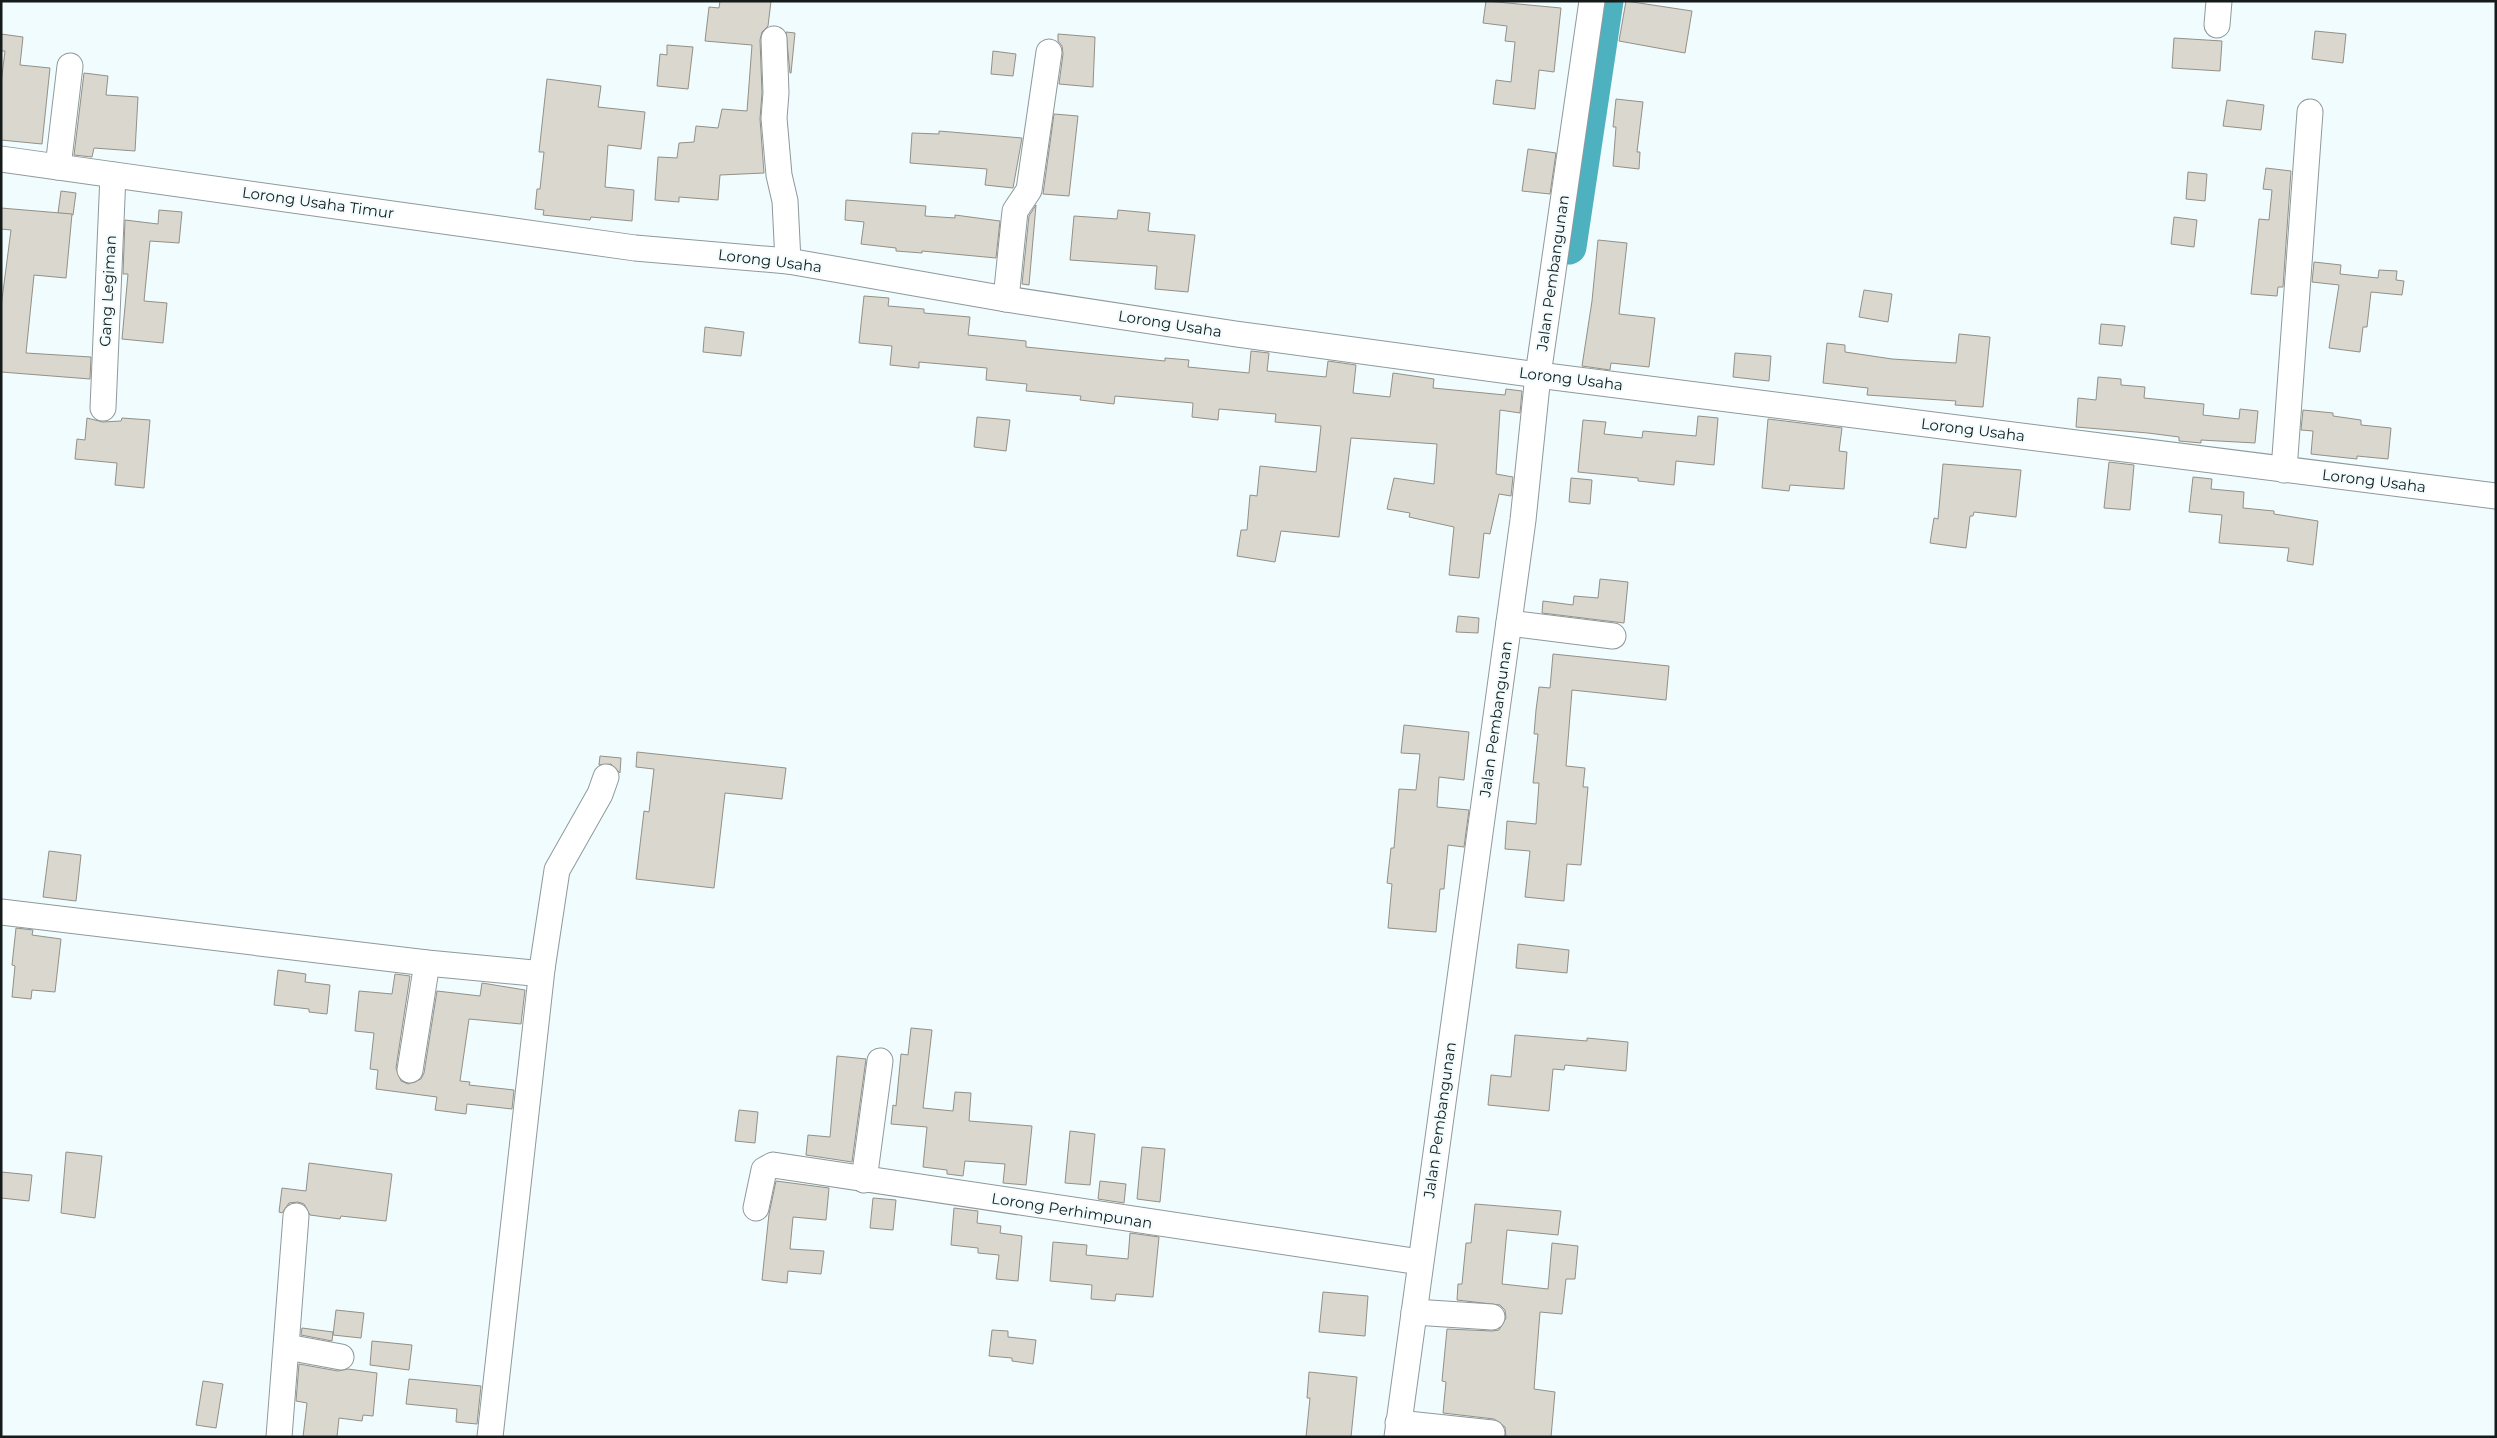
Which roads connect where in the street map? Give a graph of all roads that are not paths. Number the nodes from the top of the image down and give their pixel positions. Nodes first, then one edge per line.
1 (1592, 1) edge
2 (774, 38) dead end
3 (1050, 52) dead end
4 (70, 66) dead end
5 (2310, 112) dead end
6 (1, 160) edge
7 (58, 167) junction
8 (113, 175) junction
9 (642, 248) joint
10 (788, 261) junction
11 (1006, 299) junction
12 (1538, 375) junction
13 (103, 408) dead end
14 (2284, 470) junction
15 (2496, 496) edge
16 (1509, 623) junction
17 (1613, 636) dead end
18 (606, 778) dead end
19 (1, 912) edge
20 (427, 963) junction
21 (542, 969) junction
22 (880, 1061) dead end
23 (410, 1070) dead end
24 (864, 1180) junction
25 (756, 1208) dead end
26 (296, 1216) dead end
27 (1420, 1262) junction
28 (1414, 1312) junction
29 (1492, 1316) dead end
30 (287, 1348) junction
31 (340, 1357) dead end
32 (1398, 1430) edge
33 (1492, 1433) dead end
34 (279, 1437) edge
35 (490, 1437) edge

1 - 12 street, Jalan Pembangunan
2 - 10 street
3 - 11 street
4 - 7 street
5 - 14 street
6 - 7 street, Lorong Usaha Timur
7 - 8 street, Lorong Usaha Timur
8 - 9 street, Lorong Usaha Timur
8 - 13 street, Gang Legiman
9 - 10 street, Lorong Usaha
10 - 11 street, Lorong Usaha
11 - 12 street, Lorong Usaha
12 - 14 street, Lorong Usaha
12 - 16 street, Jalan Pembangunan
14 - 15 street, Lorong Usaha
16 - 17 street
16 - 27 street, Jalan Pembangunan
18 - 21 street
19 - 20 street
20 - 21 street
20 - 23 street
21 - 35 street
22 - 24 street
24 - 25 street, Lorong Perhimpunan
24 - 27 street, Lorong Perhimpunan
26 - 30 street
27 - 28 street, Jalan Pembangunan
28 - 29 street
28 - 32 street, Jalan Pembangunan
30 - 31 street
30 - 34 street
32 - 33 street

